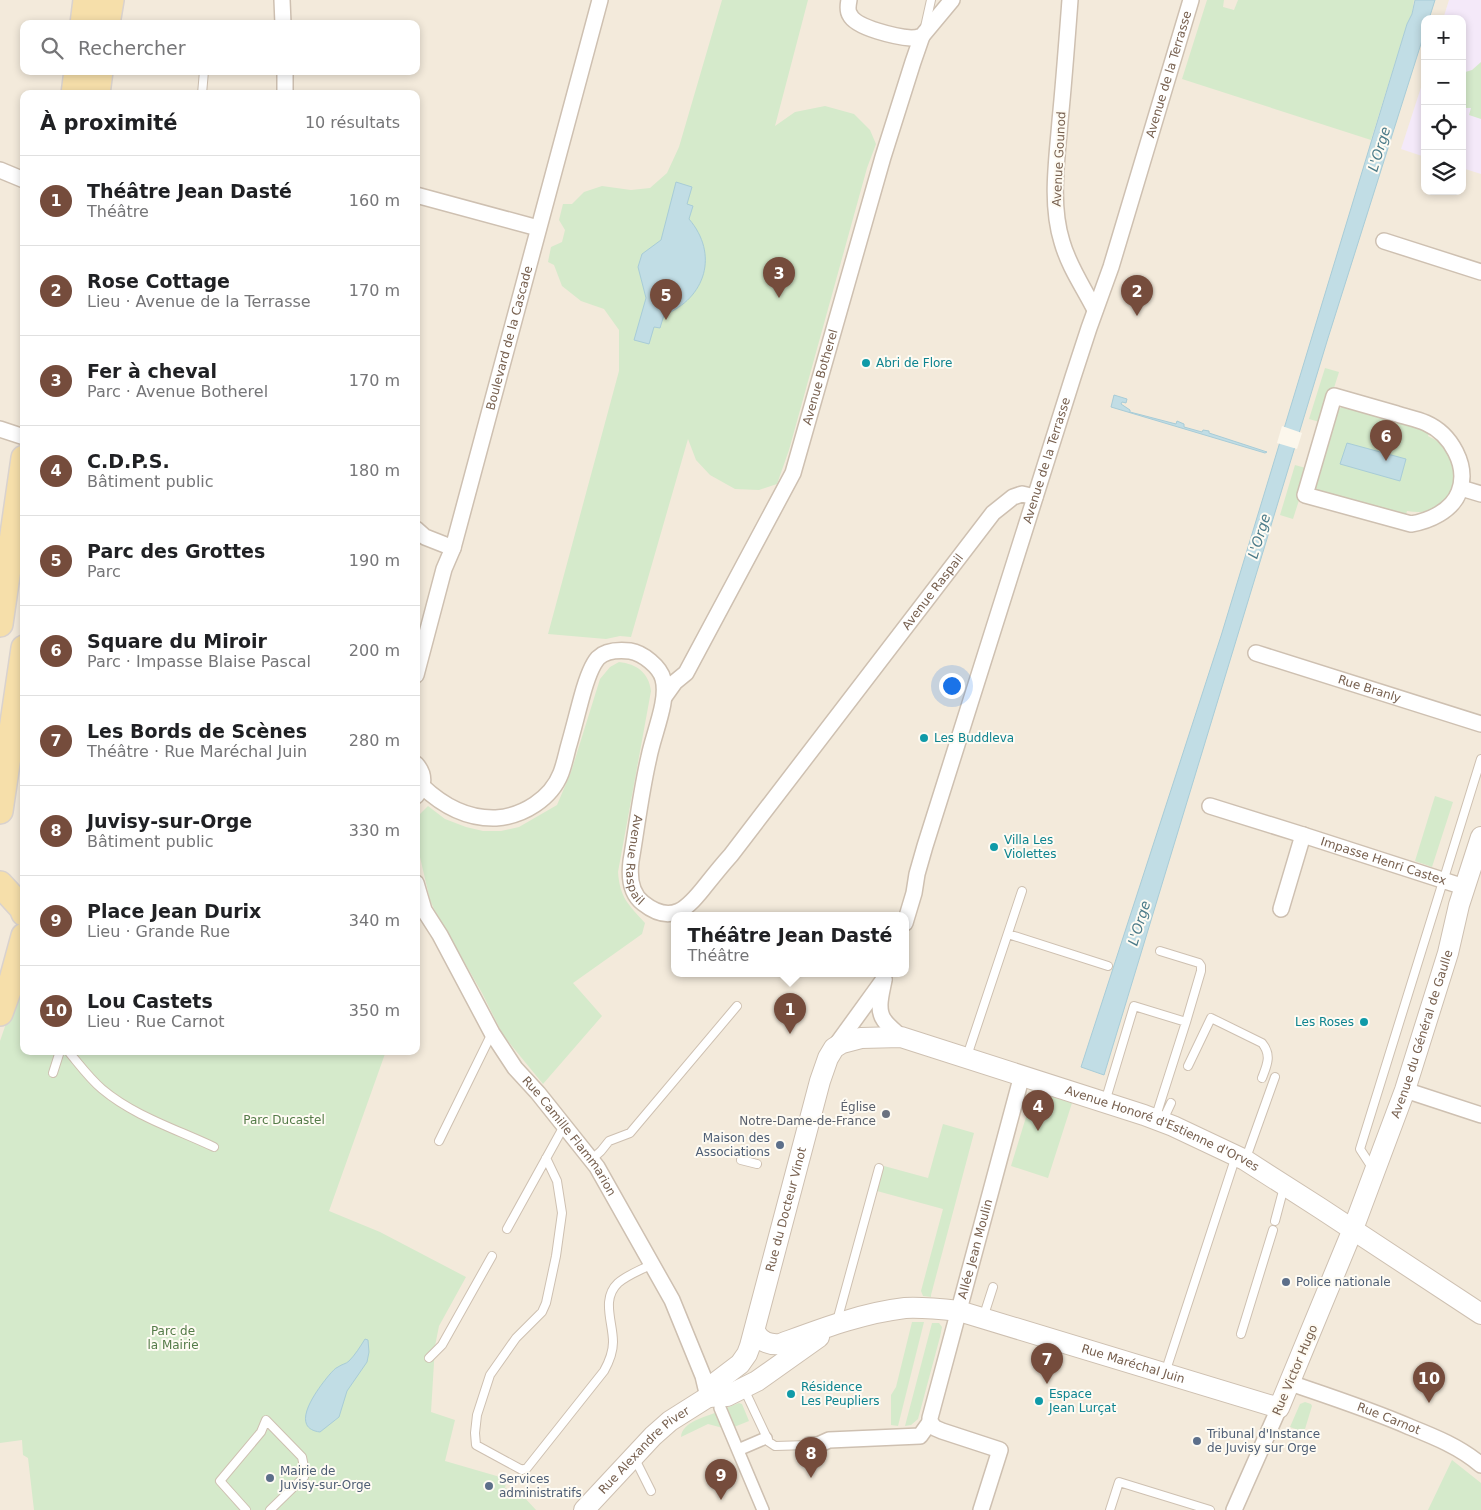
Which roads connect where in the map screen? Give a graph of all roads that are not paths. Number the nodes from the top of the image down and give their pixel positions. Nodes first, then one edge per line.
1 (86, 0) edge
2 (111, 0) edge
3 (282, 0) edge
4 (600, 0) edge
5 (849, 0) edge
6 (931, 0) edge
7 (952, 0) edge
8 (1070, 0) edge
9 (1192, 0) edge
10 (84, 20) edge
11 (108, 20) edge
12 (283, 20) edge
13 (922, 36) junction
14 (76, 75) edge
15 (99, 75) edge
16 (204, 75) edge
17 (285, 75) edge
18 (75, 90) edge
19 (98, 90) edge
20 (202, 90) edge
21 (286, 90) edge
22 (0, 170) edge
23 (20, 178) edge
24 (420, 196) edge
25 (538, 228) junction
26 (1384, 241) dead end
27 (1481, 272) edge
28 (1095, 310) junction
29 (0, 429) edge
30 (20, 436) edge
31 (20, 480) edge
32 (1461, 488) junction
33 (1481, 494) edge
34 (1035, 497) junction
35 (420, 533) edge
36 (453, 548) junction
37 (3, 576) edge
38 (0, 624) edge
39 (1256, 653) dead end
40 (420, 660) edge
41 (20, 675) edge
42 (665, 696) junction
43 (1481, 724) edge
44 (1481, 758) edge
45 (420, 770) edge
46 (420, 788) edge
47 (420, 792) edge
48 (1210, 806) dead end
49 (0, 811) edge
50 (1303, 835) junction
51 (1481, 837) edge
52 (1471, 879) edge
53 (0, 880) edge
54 (1443, 881) junction
55 (0, 884) edge
56 (1022, 891) dead end
57 (20, 892) edge
58 (420, 896) edge
59 (20, 906) edge
60 (1281, 909) dead end
61 (680, 912) edge
62 (908, 912) edge
63 (671, 914) edge
64 (1008, 934) junction
65 (20, 951) edge
66 (1160, 951) dead end
67 (1108, 966) dead end
68 (884, 977) edge
69 (885, 977) edge
70 (738, 1006) dead end
71 (0, 1013) edge
72 (1186, 1022) junction
73 (492, 1033) junction
74 (901, 1037) junction
75 (834, 1048) junction
76 (59, 1055) edge
77 (72, 1055) edge
78 (967, 1058) junction
79 (1188, 1066) dead end
80 (53, 1073) dead end
81 (1022, 1075) junction
82 (1275, 1077) dead end
83 (1262, 1078) dead end
84 (1405, 1090) junction
85 (1096, 1103) junction
86 (1171, 1103) dead end
87 (1481, 1114) edge
88 (1165, 1124) junction
89 (564, 1126) junction
90 (439, 1140) dead end
91 (214, 1147) dead end
92 (546, 1158) junction
93 (1241, 1158) junction
94 (591, 1160) junction
95 (741, 1160) dead end
96 (757, 1164) dead end
97 (879, 1168) dead end
98 (1375, 1172) junction
99 (1284, 1185) junction
100 (507, 1230) dead end
101 (1353, 1230) junction
102 (492, 1256) dead end
103 (652, 1264) junction
104 (993, 1287) dead end
105 (959, 1311) junction
106 (1481, 1314) edge
107 (983, 1318) junction
108 (836, 1325) junction
109 (755, 1332) junction
110 (1241, 1334) dead end
111 (796, 1345) junction
112 (429, 1358) dead end
113 (1165, 1374) junction
114 (1290, 1383) junction
115 (744, 1388) junction
116 (714, 1403) junction
117 (1280, 1408) junction
118 (930, 1422) junction
119 (766, 1438) junction
120 (810, 1445) joint
121 (738, 1450) junction
122 (634, 1455) junction
123 (1481, 1465) edge
124 (651, 1490) dead end
125 (246, 1510) edge
126 (270, 1510) edge
127 (584, 1510) edge
128 (763, 1510) edge
129 (981, 1510) edge
130 (1110, 1510) edge
131 (1210, 1510) edge
132 (1234, 1510) edge

1 - 10 main road
2 - 11 main road
3 - 12 street
4 - 25 street, Boulevard de la Cascade
5 - 13 street
6 - 13 lane
7 - 13 street
8 - 28 street, Avenue Gounod
9 - 28 street, Avenue de la Terrasse
13 - 42 street, Avenue Botherel
14 - 18 main road
15 - 19 main road
16 - 20 lane
17 - 21 street
22 - 23 street
24 - 25 street
25 - 36 street, Boulevard de la Cascade
26 - 27 street
28 - 34 street, Avenue de la Terrasse
29 - 30 street
31 - 37 main road
32 - 32 street
32 - 33 street
34 - 61 street, Avenue Raspail
34 - 62 street, Avenue de la Terrasse
35 - 36 street
36 - 40 street, Boulevard de la Cascade
37 - 38 main road
39 - 43 street, Rue Branly
41 - 49 main road
42 - 47 street, Avenue Raspail
42 - 63 street, Avenue Raspail
44 - 54 lane
45 - 46 street
48 - 50 street, Impasse Henri Castex
50 - 54 street, Impasse Henri Castex
50 - 60 street, Impasse Henri Castex
51 - 52 street, Avenue du Général de Gaulle
52 - 54 street, Impasse Henri Castex
52 - 84 street, Avenue du Général de Gaulle
53 - 57 street
54 - 98 lane
55 - 59 main road
56 - 64 lane
58 - 73 street, Rue Camille Flammarion
64 - 67 lane
64 - 78 lane
65 - 71 main road
66 - 72 lane
68 - 75 street
69 - 74 street
70 - 94 lane
72 - 85 lane
72 - 88 lane
73 - 89 street, Rue Camille Flammarion
73 - 90 lane
74 - 75 street
74 - 78 street, Avenue Honoré d'Estienne d'Orves
75 - 109 street, Rue du Docteur Vinot
76 - 80 lane
77 - 91 lane
78 - 81 street, Avenue Honoré d'Estienne d'Orves
79 - 83 lane
81 - 85 street, Avenue Honoré d'Estienne d'Orves
81 - 105 street, Allée Jean Moulin
82 - 93 lane
84 - 87 street
84 - 98 street, Avenue du Général de Gaulle
85 - 88 street, Avenue Honoré d'Estienne d'Orves
86 - 88 lane
88 - 93 street, Avenue Honoré d'Estienne d'Orves
89 - 92 lane
89 - 94 street, Rue Camille Flammarion
92 - 100 lane
92 - 103 lane
93 - 99 street, Avenue Honoré d'Estienne d'Orves
93 - 113 lane
94 - 103 street, Rue Camille Flammarion
95 - 96 lane
97 - 108 lane
98 - 101 street, Avenue du Général de Gaulle
99 - 101 street, Avenue Honoré d'Estienne d'Orves
99 - 110 lane
101 - 106 street, Avenue Honoré d'Estienne d'Orves
101 - 114 street, Rue Victor Hugo
102 - 112 lane
103 - 116 street, Rue Camille Flammarion
104 - 107 lane
105 - 107 street, Rue Maréchal Juin
105 - 108 street, Rue Maréchal Juin
105 - 118 street, Allée Jean Moulin
107 - 113 street, Rue Maréchal Juin
108 - 111 street, Rue Maréchal Juin
109 - 111 street
109 - 116 street, Rue du Docteur Vinot
111 - 115 street, Rue Maréchal Juin
113 - 117 street, Rue Maréchal Juin
114 - 117 street, Rue Victor Hugo
114 - 123 street, Rue Carnot
115 - 116 street, Rue Maréchal Juin
115 - 119 lane
116 - 121 street
116 - 122 street, Rue Alexandre Piver
117 - 132 street, Rue Victor Hugo
118 - 120 street
118 - 129 street
119 - 120 lane
119 - 121 street
121 - 128 street
122 - 124 lane
122 - 127 street, Rue Alexandre Piver
125 - 126 lane
130 - 131 lane

